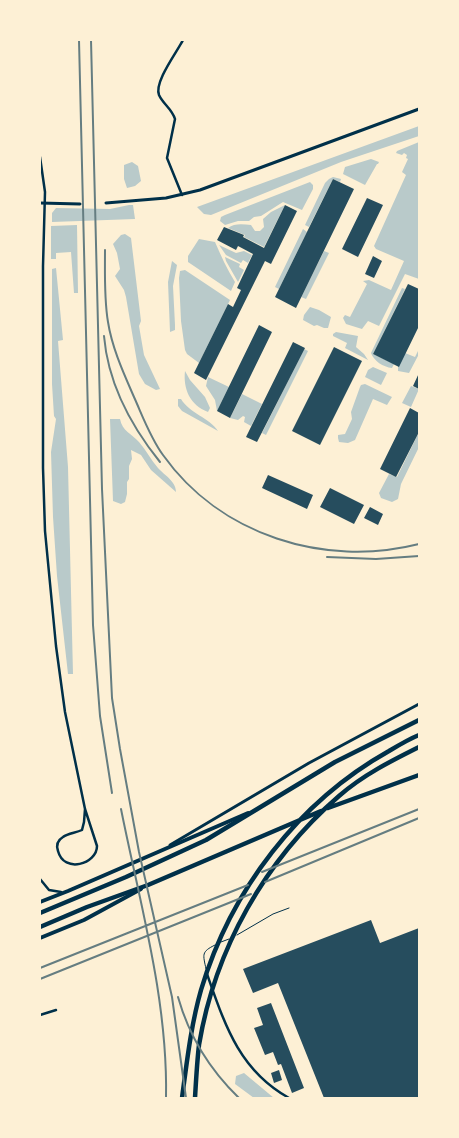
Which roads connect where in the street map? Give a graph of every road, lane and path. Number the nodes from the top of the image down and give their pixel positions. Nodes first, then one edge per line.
1 (183, 40) edge
2 (419, 109) edge
3 (40, 157) edge
4 (182, 195) junction
5 (42, 203) edge
6 (106, 203) dead end
7 (80, 204) dead end
8 (43, 328) junction
9 (40, 333) edge
10 (419, 704) edge
11 (419, 720) edge
12 (419, 735) edge
13 (419, 746) edge
14 (418, 775) edge
15 (262, 807) junction
16 (85, 809) junction
17 (158, 852) junction
18 (40, 879) edge
19 (148, 885) junction
20 (68, 891) junction
21 (40, 902) edge
22 (289, 908) dead end
23 (40, 913) edge
24 (40, 927) edge
25 (40, 938) edge
26 (208, 974) joint
27 (56, 1010) dead end
28 (40, 1015) edge
29 (182, 1098) edge
30 (195, 1098) edge
31 (289, 1098) edge

1 - 4 street
2 - 4 street
3 - 5 street
4 - 6 street
5 - 7 street
5 - 8 street
8 - 9 street
8 - 16 street
10 - 17 street
11 - 15 main road
12 - 29 main road
13 - 30 main road
14 - 19 main road
15 - 17 main road
15 - 23 main road
16 - 16 street
17 - 20 main road
18 - 20 street
19 - 24 main road
19 - 25 main road
20 - 21 main road
22 - 26 lane
26 - 31 street
27 - 28 street

